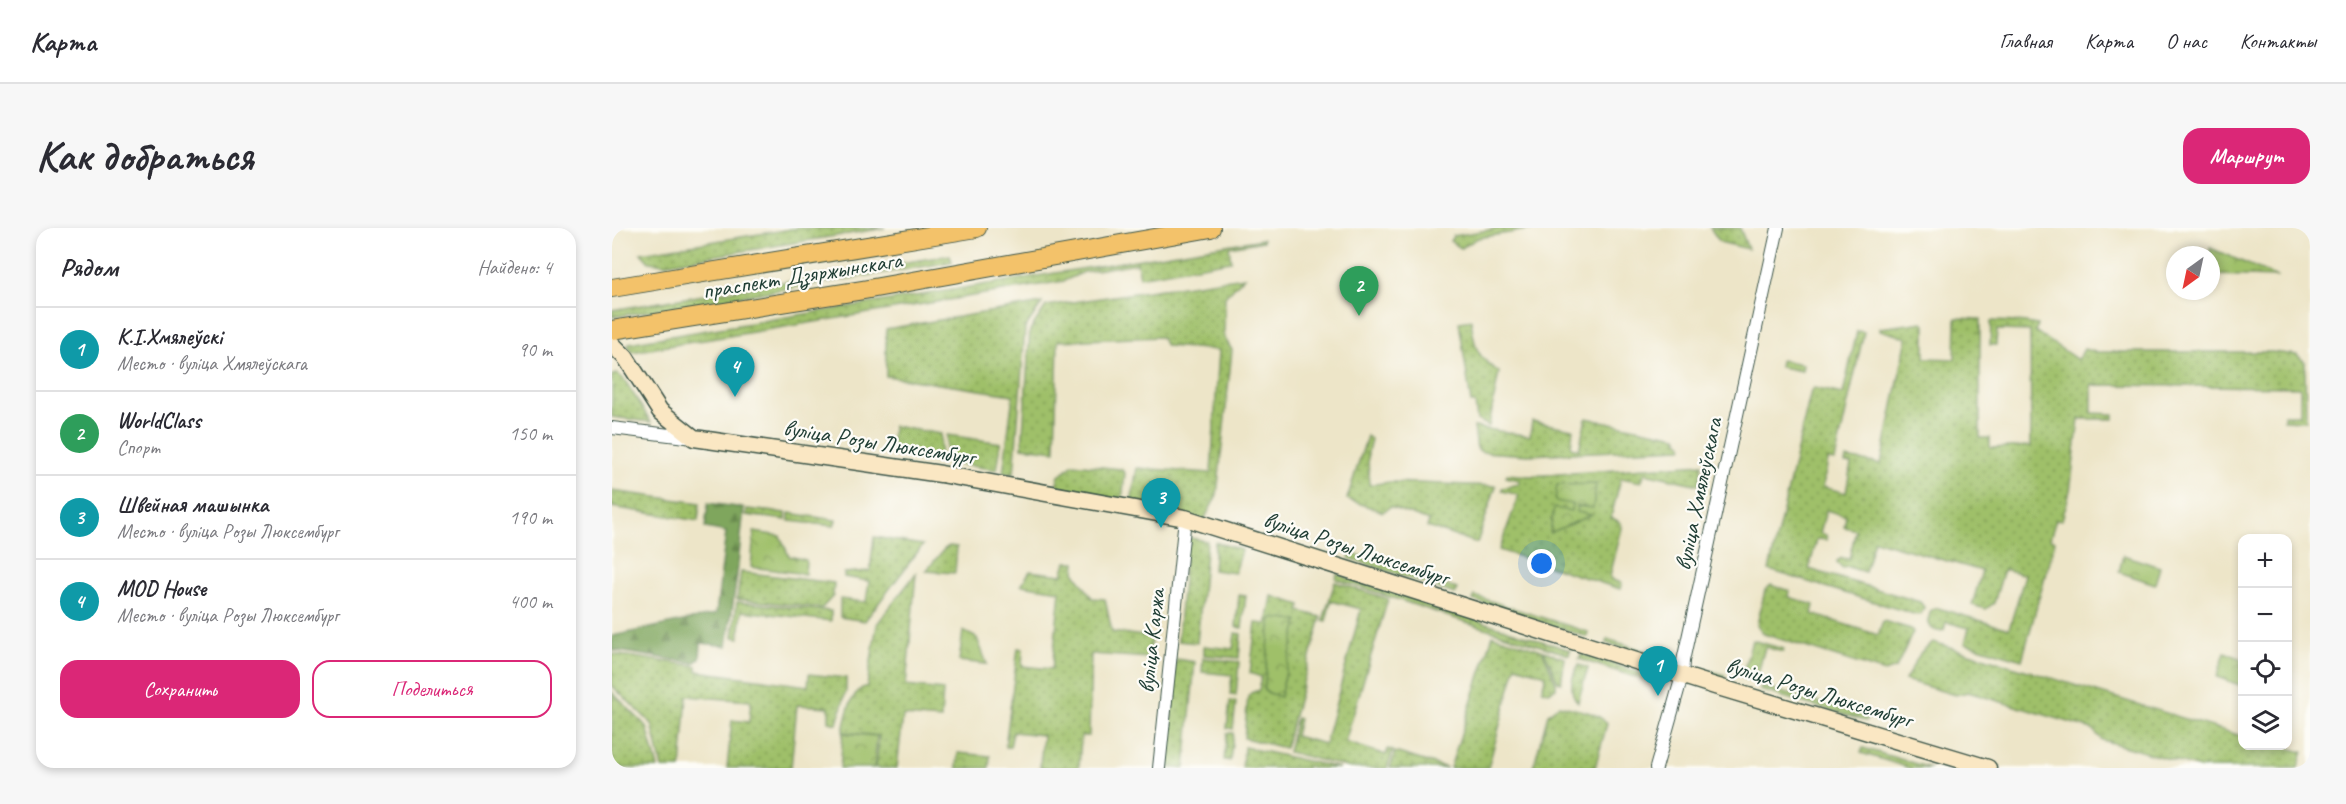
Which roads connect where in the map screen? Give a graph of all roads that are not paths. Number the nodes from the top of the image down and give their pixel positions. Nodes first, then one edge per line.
1 (977, 228) edge
2 (1778, 228) edge
3 (1202, 229) edge
4 (612, 288) edge
5 (612, 330) edge
6 (612, 344) edge
7 (660, 411) junction
8 (612, 428) edge
9 (647, 432) junction
10 (694, 438) junction
11 (1185, 518) junction
12 (1682, 676) junction
13 (1159, 768) edge
14 (1656, 768) edge
15 (1988, 768) edge

1 - 4 main road, праспект Дзяржынскага
2 - 12 street, вуліца Хмялеўскага
3 - 5 main road, праспект Дзяржынскага
6 - 7 street
7 - 9 street
7 - 10 street
8 - 9 street, вуліца Розы Люксембург
9 - 10 street, вуліца Розы Люксембург
10 - 11 street, вуліца Розы Люксембург
11 - 12 street, вуліца Розы Люксембург
11 - 13 street, вуліца Каржа
12 - 14 street, вуліца Хмялеўскага
12 - 15 street, вуліца Розы Люксембург

